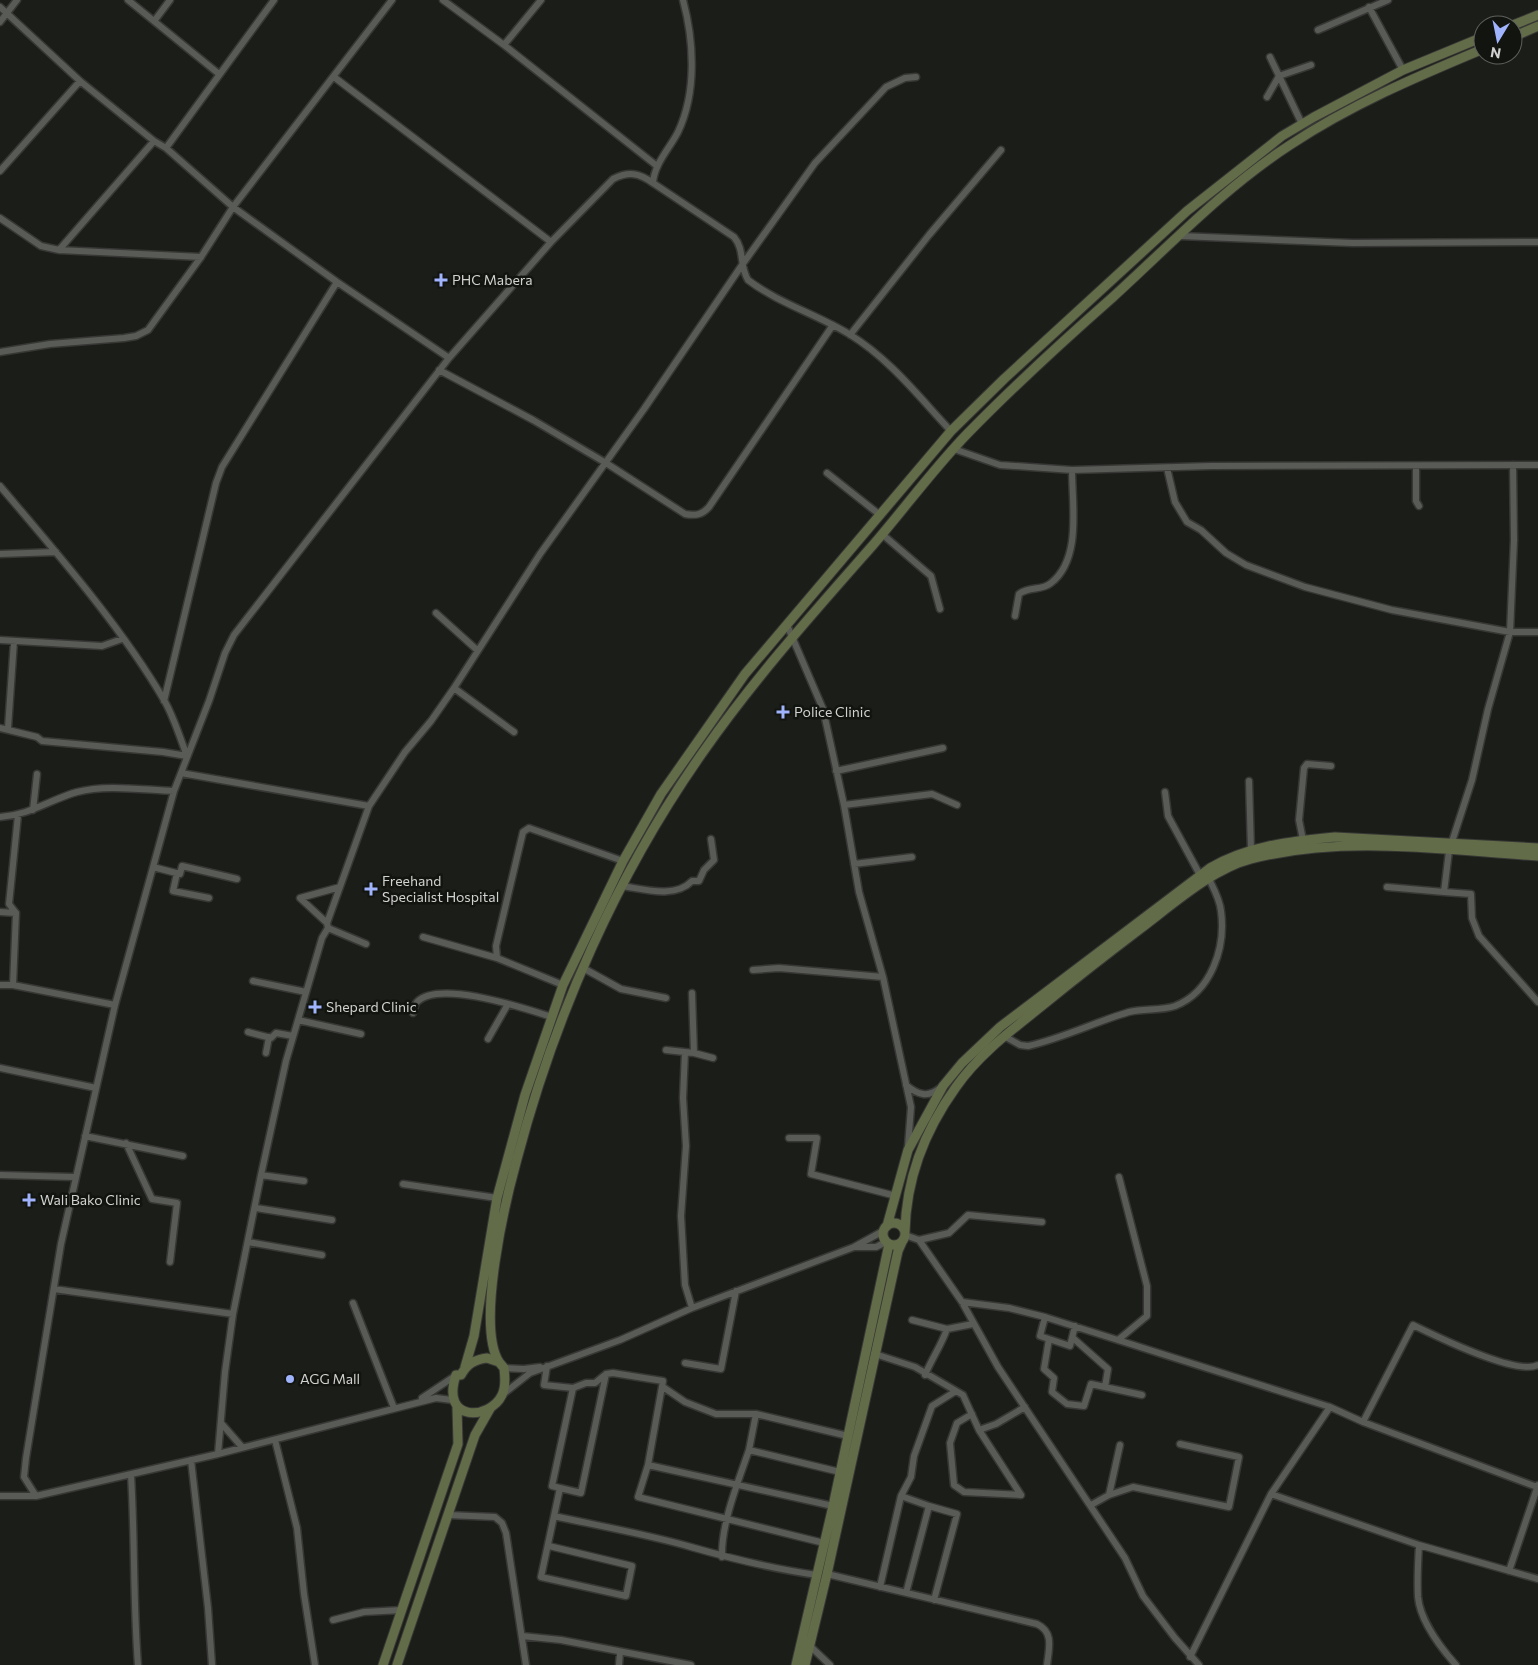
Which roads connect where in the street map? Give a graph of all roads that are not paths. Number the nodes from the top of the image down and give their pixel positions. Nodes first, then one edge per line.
1 (17, 0) edge
2 (128, 0) edge
3 (170, 0) edge
4 (274, 0) edge
5 (392, 0) edge
6 (443, 0) edge
7 (541, 0) edge
8 (683, 0) edge
9 (1388, 0) edge
10 (0, 7) edge
11 (1369, 7) junction
12 (6, 14) junction
13 (1538, 15) edge
14 (154, 20) junction
15 (1523, 21) edge
16 (0, 22) edge
17 (1538, 26) edge
18 (1318, 30) dead end
19 (1523, 33) edge
20 (1473, 42) edge
21 (504, 45) junction
22 (1473, 53) edge
23 (1270, 57) dead end
24 (1311, 65) dead end
25 (1402, 70) junction
26 (219, 74) junction
27 (1279, 76) junction
28 (334, 77) junction
29 (916, 77) dead end
30 (80, 81) junction
31 (1267, 97) dead end
32 (1302, 124) junction
33 (154, 141) junction
34 (166, 148) junction
35 (1001, 150) dead end
36 (657, 166) junction
37 (0, 171) edge
38 (653, 183) junction
39 (233, 207) junction
40 (0, 218) edge
41 (1180, 236) junction
42 (551, 242) junction
43 (1538, 242) edge
44 (59, 250) junction
45 (201, 257) junction
46 (742, 265) junction
47 (337, 282) junction
48 (833, 325) junction
49 (850, 335) junction
50 (0, 352) edge
51 (449, 358) junction
52 (440, 370) junction
53 (951, 431) junction
54 (954, 449) junction
55 (606, 463) junction
56 (1513, 465) junction
57 (1538, 465) edge
58 (1416, 466) junction
59 (1167, 468) junction
60 (1072, 470) junction
61 (827, 473) dead end
62 (0, 486) edge
63 (1419, 506) dead end
64 (880, 515) junction
65 (882, 534) junction
66 (56, 552) junction
67 (0, 554) edge
68 (940, 609) dead end
69 (436, 613) dead end
70 (1015, 616) dead end
71 (787, 625) junction
72 (1510, 632) junction
73 (1538, 632) edge
74 (792, 637) junction
75 (122, 639) junction
76 (0, 640) edge
77 (14, 641) junction
78 (477, 650) junction
79 (454, 688) junction
80 (164, 701) junction
81 (0, 728) edge
82 (8, 728) junction
83 (514, 732) dead end
84 (943, 748) dead end
85 (187, 756) junction
86 (1331, 766) dead end
87 (836, 771) junction
88 (181, 772) junction
89 (37, 774) dead end
90 (1249, 781) dead end
91 (174, 790) junction
92 (1165, 792) dead end
93 (844, 805) junction
94 (957, 805) dead end
95 (369, 806) junction
96 (33, 810) junction
97 (0, 816) edge
98 (18, 816) junction
99 (711, 839) dead end
100 (1303, 840) junction
101 (1454, 842) junction
102 (1538, 848) edge
103 (1251, 850) junction
104 (1449, 851) junction
105 (1538, 856) edge
106 (912, 857) dead end
107 (623, 861) junction
108 (854, 864) junction
109 (153, 866) junction
110 (177, 873) junction
111 (1200, 875) junction
112 (237, 879) dead end
113 (1209, 879) junction
114 (622, 886) junction
115 (340, 887) junction
116 (1387, 887) dead end
117 (1444, 892) junction
118 (209, 898) dead end
119 (0, 912) edge
120 (16, 913) junction
121 (327, 926) junction
122 (423, 937) dead end
123 (366, 944) dead end
124 (496, 958) junction
125 (583, 968) junction
126 (753, 970) dead end
127 (883, 977) junction
128 (252, 981) dead end
129 (0, 985) edge
130 (13, 985) junction
131 (563, 985) junction
132 (306, 992) junction
133 (692, 993) dead end
134 (666, 998) dead end
135 (1538, 1002) edge
136 (508, 1004) junction
137 (115, 1005) junction
138 (413, 1013) dead end
139 (552, 1017) junction
140 (298, 1020) junction
141 (248, 1032) dead end
142 (361, 1034) dead end
143 (293, 1036) junction
144 (1004, 1036) junction
145 (269, 1037) junction
146 (488, 1039) dead end
147 (666, 1050) dead end
148 (685, 1052) junction
149 (266, 1053) dead end
150 (694, 1053) junction
151 (713, 1058) dead end
152 (0, 1068) edge
153 (906, 1085) junction
154 (943, 1086) junction
155 (96, 1088) junction
156 (85, 1136) junction
157 (790, 1138) dead end
158 (126, 1143) junction
159 (908, 1150) junction
160 (183, 1156) dead end
161 (0, 1175) edge
162 (261, 1175) junction
163 (74, 1177) junction
164 (1119, 1177) dead end
165 (304, 1181) dead end
166 (403, 1184) dead end
167 (896, 1196) junction
168 (497, 1198) junction
169 (256, 1208) junction
170 (332, 1220) dead end
171 (1042, 1222) dead end
172 (886, 1228) junction
173 (904, 1236) junction
174 (918, 1240) junction
175 (248, 1242) junction
176 (887, 1243) junction
177 (854, 1247) junction
178 (322, 1255) dead end
179 (170, 1262) dead end
180 (54, 1289) junction
181 (736, 1291) junction
182 (962, 1302) junction
183 (353, 1303) dead end
184 (692, 1308) junction
185 (234, 1314) junction
186 (1045, 1316) junction
187 (912, 1320) dead end
188 (974, 1324) junction
189 (1076, 1326) junction
190 (947, 1330) junction
191 (1074, 1338) junction
192 (1049, 1339) junction
193 (1118, 1340) junction
194 (875, 1354) junction
195 (685, 1363) dead end
196 (502, 1365) junction
197 (1538, 1365) edge
198 (547, 1366) junction
199 (465, 1367) junction
200 (606, 1374) junction
201 (925, 1375) junction
202 (456, 1376) junction
203 (664, 1387) junction
204 (1104, 1387) junction
205 (573, 1388) junction
206 (956, 1391) junction
207 (1142, 1395) dead end
208 (502, 1396) junction
209 (407, 1404) junction
210 (454, 1404) junction
211 (491, 1407) junction
212 (1025, 1407) junction
213 (1330, 1407) junction
214 (394, 1408) junction
215 (756, 1414) junction
216 (972, 1414) junction
217 (1363, 1422) junction
218 (221, 1423) junction
219 (979, 1430) junction
220 (848, 1436) junction
221 (275, 1440) junction
222 (1180, 1444) dead end
223 (1120, 1446) dead end
224 (242, 1447) junction
225 (748, 1450) junction
226 (218, 1454) junction
227 (191, 1460) junction
228 (648, 1465) junction
229 (840, 1472) junction
230 (131, 1475) junction
231 (737, 1485) junction
232 (1538, 1486) edge
233 (560, 1488) junction
234 (1271, 1494) junction
235 (1109, 1495) junction
236 (0, 1496) edge
237 (36, 1496) junction
238 (901, 1496) junction
239 (1091, 1505) junction
240 (833, 1506) junction
241 (929, 1506) junction
242 (448, 1515) junction
243 (554, 1516) junction
244 (728, 1520) junction
245 (824, 1544) junction
246 (1419, 1545) junction
247 (549, 1546) junction
248 (722, 1557) junction
249 (1509, 1571) junction
250 (827, 1574) junction
251 (817, 1575) junction
252 (1538, 1579) edge
253 (880, 1587) junction
254 (906, 1593) junction
255 (934, 1600) junction
256 (402, 1610) junction
257 (334, 1620) dead end
258 (522, 1636) junction
259 (810, 1646) junction
260 (620, 1652) junction
261 (1190, 1657) junction
262 (138, 1665) edge
263 (212, 1665) edge
264 (315, 1665) edge
265 (383, 1665) edge
266 (397, 1665) edge
267 (526, 1665) edge
268 (619, 1665) edge
269 (691, 1665) edge
270 (796, 1665) edge
271 (805, 1665) edge
272 (830, 1665) edge
273 (1047, 1665) edge
274 (1200, 1665) edge
275 (1456, 1665) edge

1 - 12 street
2 - 14 street
3 - 14 street
4 - 26 street
5 - 28 street
6 - 21 street
7 - 21 street
8 - 36 street
9 - 11 street
10 - 12 street
11 - 18 street
11 - 25 street
12 - 16 street
12 - 30 street
13 - 15 main road
14 - 26 street
17 - 19 main road
20 - 25 main road
21 - 36 street
22 - 41 main road
23 - 27 street
24 - 27 street
25 - 32 main road
26 - 34 street
27 - 31 street
27 - 32 street
28 - 39 street
28 - 42 street
29 - 46 street
30 - 33 street
30 - 37 street
32 - 53 main road
33 - 34 street
33 - 44 street
34 - 39 street
35 - 49 street
36 - 38 street
38 - 42 street
38 - 46 street
39 - 45 street
39 - 47 street
40 - 44 street
41 - 43 street
41 - 54 main road
42 - 51 street
44 - 45 street
45 - 50 street
46 - 48 street
46 - 55 street
47 - 51 street
47 - 80 street
48 - 49 street
48 - 55 street
49 - 53 street
51 - 52 street
52 - 55 street
52 - 85 street
53 - 64 main road
54 - 60 street
54 - 65 main road
55 - 78 street
56 - 57 street
56 - 58 street
56 - 72 street
58 - 59 street
58 - 63 street
59 - 60 street
59 - 72 street
60 - 70 street
61 - 64 street
62 - 66 street
64 - 71 main road
65 - 68 street
65 - 74 main road
66 - 67 street
66 - 75 street
69 - 78 street
71 - 74 street
71 - 107 main road
72 - 73 street
72 - 101 street
74 - 87 street
74 - 114 main road
75 - 77 street
75 - 80 street
76 - 77 street
77 - 82 street
78 - 79 street
79 - 83 street
79 - 95 street
80 - 85 street
81 - 82 street
82 - 85 street
84 - 87 street
85 - 88 street
86 - 100 street
87 - 93 street
88 - 91 street
88 - 95 street
89 - 96 street
90 - 103 street
91 - 96 street
91 - 109 street
92 - 111 street
93 - 94 street
93 - 108 street
95 - 115 street
96 - 98 street
97 - 98 street
98 - 120 street
99 - 114 street
100 - 101 main road
100 - 103 main road
101 - 102 main road
101 - 104 street
103 - 111 main road
104 - 105 main road
104 - 113 main road
104 - 117 street
106 - 108 street
107 - 124 street
107 - 131 main road
108 - 127 street
109 - 110 street
109 - 137 street
110 - 112 street
110 - 118 street
111 - 154 main road
113 - 144 main road
113 - 144 street
114 - 125 main road
115 - 121 street
115 - 121 street
116 - 117 street
117 - 135 street
119 - 120 street
120 - 130 street
121 - 123 street
121 - 132 street
122 - 124 street
124 - 131 street
125 - 134 street
125 - 196 main road
126 - 127 street
127 - 153 street
128 - 132 street
129 - 130 street
130 - 137 street
131 - 139 main road
132 - 140 street
133 - 150 street
136 - 138 street
136 - 139 street
136 - 146 street
137 - 155 street
139 - 168 main road
140 - 142 street
140 - 143 street
141 - 145 street
143 - 145 street
143 - 162 street
144 - 173 main road
145 - 149 street
147 - 148 street
148 - 150 street
148 - 184 street
150 - 151 street
152 - 155 street
153 - 154 street
153 - 159 street
154 - 159 main road
155 - 156 street
156 - 158 street
156 - 163 street
157 - 167 street
158 - 160 street
158 - 179 street
159 - 167 main road
161 - 163 street
162 - 165 street
162 - 169 street
163 - 180 street
164 - 193 street
166 - 168 street
167 - 172 main road
168 - 199 main road
169 - 170 street
169 - 175 street
171 - 174 street
172 - 173 main road
172 - 176 main road
172 - 177 street
173 - 174 street
173 - 176 main road
173 - 194 main road
174 - 182 street
175 - 178 street
175 - 185 street
176 - 177 street
176 - 220 main road
177 - 181 street
180 - 185 street
180 - 237 street
181 - 184 street
181 - 195 street
182 - 186 street
182 - 188 street
183 - 214 street
184 - 198 street
185 - 218 street
186 - 189 street
186 - 192 street
187 - 190 street
188 - 190 street
188 - 212 street
189 - 191 street
189 - 193 street
190 - 201 street
191 - 192 street
191 - 204 street
192 - 204 street
193 - 213 street
194 - 201 street
194 - 250 main road
196 - 198 street
196 - 199 main road
196 - 208 main road
197 - 217 street
198 - 205 street
198 - 208 street
199 - 202 main road
200 - 203 street
200 - 205 street
200 - 233 street
201 - 206 street
202 - 209 street
202 - 210 main road
203 - 215 street
203 - 228 street
204 - 207 street
205 - 233 street
206 - 216 street
206 - 238 street
208 - 211 main road
209 - 210 street
209 - 214 street
210 - 211 main road
210 - 256 main road
211 - 242 main road
212 - 219 street
212 - 239 street
213 - 217 street
213 - 234 street
214 - 221 street
215 - 220 street
215 - 225 street
216 - 219 street
216 - 219 street
217 - 232 street
218 - 224 street
218 - 226 street
220 - 229 main road
221 - 224 street
221 - 264 street
222 - 235 street
223 - 235 street
224 - 226 street
225 - 229 street
225 - 231 street
226 - 227 street
227 - 230 street
227 - 263 street
228 - 231 street
228 - 244 street
229 - 240 main road
230 - 237 street
230 - 262 street
231 - 240 street
231 - 244 street
232 - 249 street
233 - 243 street
234 - 246 street
234 - 261 street
235 - 239 street
236 - 237 street
238 - 241 street
238 - 253 street
239 - 261 street
240 - 245 main road
241 - 254 street
241 - 255 street
242 - 258 street
242 - 266 main road
243 - 247 street
243 - 248 street
244 - 245 street
244 - 248 street
245 - 251 main road
246 - 249 street
246 - 275 street
247 - 247 street
248 - 251 street
249 - 252 street
250 - 253 street
250 - 259 main road
251 - 270 main road
253 - 254 street
254 - 255 street
255 - 273 street
256 - 257 street
256 - 265 main road
258 - 260 street
258 - 267 street
259 - 271 main road
259 - 272 street
260 - 268 street
260 - 269 street
261 - 274 street

